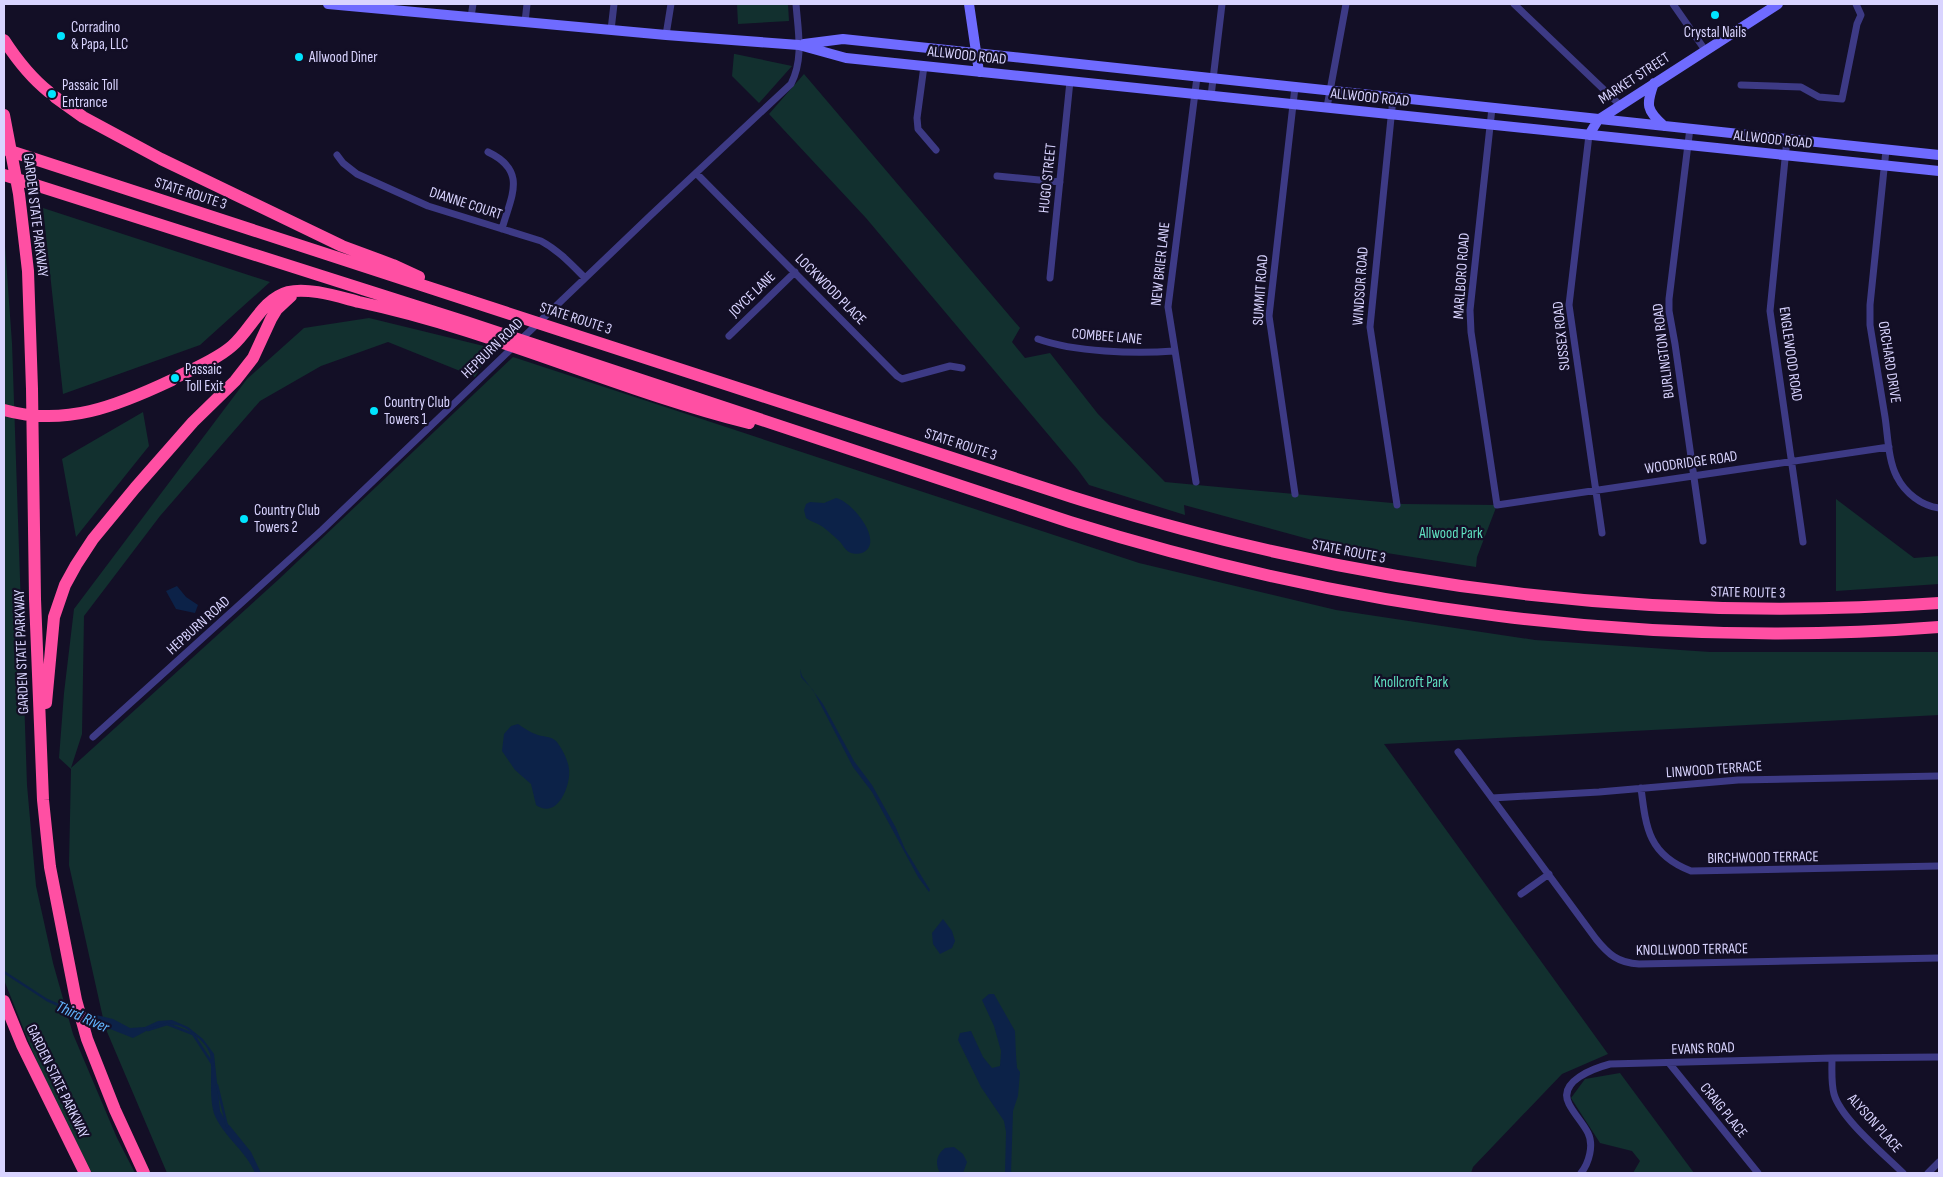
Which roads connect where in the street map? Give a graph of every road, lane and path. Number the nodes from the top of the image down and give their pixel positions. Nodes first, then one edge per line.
1 (328, 4) edge
2 (473, 4) edge
3 (527, 4) edge
4 (614, 4) edge
5 (671, 4) edge
6 (796, 4) edge
7 (969, 4) edge
8 (1222, 4) edge
9 (1346, 4) edge
10 (1514, 4) edge
11 (1673, 4) edge
12 (1778, 4) edge
13 (1856, 4) edge
14 (472, 16) junction
15 (524, 22) junction
16 (611, 30) junction
17 (666, 35) junction
18 (4, 40) edge
19 (799, 45) junction
20 (1705, 50) junction
21 (976, 53) junction
22 (924, 66) junction
23 (979, 72) junction
24 (1197, 77) junction
25 (1214, 78) junction
26 (1070, 81) junction
27 (1654, 83) junction
28 (1741, 85) dead end
29 (1295, 87) junction
30 (1330, 91) junction
31 (1196, 94) junction
32 (1211, 96) junction
33 (1393, 98) junction
34 (1293, 104) junction
35 (1620, 105) junction
36 (1327, 107) junction
37 (1492, 108) junction
38 (1391, 114) junction
39 (4, 115) edge
40 (1598, 120) junction
41 (1490, 125) junction
42 (1664, 126) junction
43 (1690, 128) junction
44 (1589, 135) junction
45 (1787, 139) junction
46 (1688, 145) junction
47 (4, 149) edge
48 (936, 150) dead end
49 (1886, 150) junction
50 (488, 152) dead end
51 (337, 155) dead end
52 (1785, 155) junction
53 (1939, 155) edge
54 (1885, 166) junction
55 (1939, 172) edge
56 (696, 173) junction
57 (4, 175) edge
58 (997, 176) dead end
59 (1060, 182) junction
60 (502, 229) junction
61 (795, 272) junction
62 (585, 278) junction
63 (1050, 278) dead end
64 (306, 292) junction
65 (466, 300) junction
66 (729, 336) dead end
67 (1038, 339) dead end
68 (1174, 351) junction
69 (962, 368) dead end
70 (4, 410) edge
71 (844, 447) junction
72 (1889, 447) junction
73 (1792, 461) junction
74 (1694, 476) junction
75 (1196, 482) dead end
76 (1596, 490) junction
77 (1295, 494) dead end
78 (1397, 505) dead end
79 (1497, 505) joint
80 (1939, 508) edge
81 (1602, 533) dead end
82 (1703, 541) dead end
83 (1803, 542) dead end
84 (1939, 599) edge
85 (1939, 603) edge
86 (1888, 606) junction
87 (1939, 627) edge
88 (40, 728) junction
89 (93, 737) dead end
90 (1458, 752) dead end
91 (1939, 776) edge
92 (1641, 788) junction
93 (1492, 798) junction
94 (1939, 866) edge
95 (1549, 874) junction
96 (1521, 894) dead end
97 (1939, 958) edge
98 (4, 1001) edge
99 (1832, 1058) junction
100 (1939, 1058) edge
101 (1669, 1063) junction
102 (1939, 1162) edge
103 (85, 1173) edge
104 (144, 1173) edge
105 (1581, 1173) edge
106 (1758, 1173) edge
107 (1904, 1173) edge
108 (1928, 1173) edge

1 - 14 main road, ALLWOOD ROAD
2 - 14 street
3 - 15 street
4 - 16 street
5 - 17 street
6 - 19 street, HEPBURN ROAD
7 - 21 main road
8 - 25 street
9 - 30 street
10 - 35 street
11 - 20 street
12 - 20 main road, MARKET STREET
13 - 28 street
14 - 15 main road, ALLWOOD ROAD
15 - 16 main road, ALLWOOD ROAD
16 - 17 main road, ALLWOOD ROAD
17 - 19 main road, ALLWOOD ROAD
18 - 65 highway
19 - 21 main road, ALLWOOD ROAD
19 - 22 main road, ALLWOOD ROAD
19 - 56 street, HEPBURN ROAD
20 - 27 main road, MARKET STREET
21 - 23 main road
21 - 24 main road, ALLWOOD ROAD
22 - 23 main road, ALLWOOD ROAD
22 - 48 street
23 - 26 main road, ALLWOOD ROAD
24 - 25 main road, ALLWOOD ROAD
24 - 31 street, NEW BRIER LANE
25 - 29 main road, ALLWOOD ROAD
25 - 32 street
26 - 31 main road, ALLWOOD ROAD
26 - 59 street, HUGO STREET
27 - 35 main road, MARKET STREET
27 - 42 main road
29 - 30 main road, ALLWOOD ROAD
29 - 34 street, SUMMIT ROAD
30 - 33 main road, ALLWOOD ROAD
30 - 36 street
31 - 32 main road, ALLWOOD ROAD
31 - 68 street, NEW BRIER LANE
32 - 34 main road, ALLWOOD ROAD
33 - 37 main road, ALLWOOD ROAD
33 - 38 street, WINDSOR ROAD
34 - 36 main road, ALLWOOD ROAD
34 - 77 street, SUMMIT ROAD
35 - 40 main road, MARKET STREET
36 - 38 main road, ALLWOOD ROAD
37 - 40 main road, ALLWOOD ROAD
37 - 41 street, MARLBORO ROAD
38 - 41 main road, ALLWOOD ROAD
38 - 78 street, WINDSOR ROAD
39 - 88 highway, GARDEN STATE PARKWAY
40 - 42 main road, ALLWOOD ROAD
40 - 44 main road, MARKET STREET
41 - 44 main road, ALLWOOD ROAD
41 - 79 street, MARLBORO ROAD
42 - 43 main road, ALLWOOD ROAD
43 - 45 main road, ALLWOOD ROAD
43 - 46 street, BURLINGTON ROAD
44 - 46 main road, ALLWOOD ROAD
44 - 76 street, SUSSEX ROAD
45 - 49 main road, ALLWOOD ROAD
45 - 52 street, ENGLEWOOD ROAD
46 - 52 main road, ALLWOOD ROAD
46 - 74 street, BURLINGTON ROAD
47 - 65 highway, STATE ROUTE 3
49 - 53 main road, ALLWOOD ROAD
49 - 54 street, ORCHARD DRIVE
50 - 60 street
51 - 60 street, DIANNE COURT
52 - 54 main road, ALLWOOD ROAD
52 - 73 street, ENGLEWOOD ROAD
54 - 55 main road, ALLWOOD ROAD
54 - 72 street, ORCHARD DRIVE
56 - 61 street, LOCKWOOD PLACE
56 - 62 street, HEPBURN ROAD
57 - 71 highway
58 - 59 street
59 - 63 street, HUGO STREET
60 - 62 street, DIANNE COURT
61 - 66 street, JOYCE LANE
61 - 69 street, LOCKWOOD PLACE
62 - 89 street, HEPBURN ROAD
64 - 70 highway
64 - 71 highway
64 - 88 highway
65 - 86 highway, STATE ROUTE 3
67 - 68 street, COMBEE LANE
68 - 75 street, NEW BRIER LANE
71 - 87 highway
72 - 73 street, WOODRIDGE ROAD
72 - 80 street, ORCHARD DRIVE
73 - 74 street, WOODRIDGE ROAD
73 - 83 street, ENGLEWOOD ROAD
74 - 76 street, WOODRIDGE ROAD
74 - 82 street, BURLINGTON ROAD
76 - 79 street, WOODRIDGE ROAD
76 - 81 street, SUSSEX ROAD
84 - 86 highway
85 - 86 highway, STATE ROUTE 3
88 - 104 highway, GARDEN STATE PARKWAY
90 - 93 street, KNOLLWOOD TERRACE
91 - 92 street, LINWOOD TERRACE
92 - 93 street, LINWOOD TERRACE
92 - 94 street, BIRCHWOOD TERRACE
93 - 95 street, KNOLLWOOD TERRACE
95 - 96 street
95 - 97 street, KNOLLWOOD TERRACE
98 - 103 highway, GARDEN STATE PARKWAY
99 - 100 street, EVANS ROAD
99 - 101 street, EVANS ROAD
99 - 107 street, ALYSON PLACE
101 - 105 street, EVANS ROAD
101 - 106 street, CRAIG PLACE
102 - 108 street

